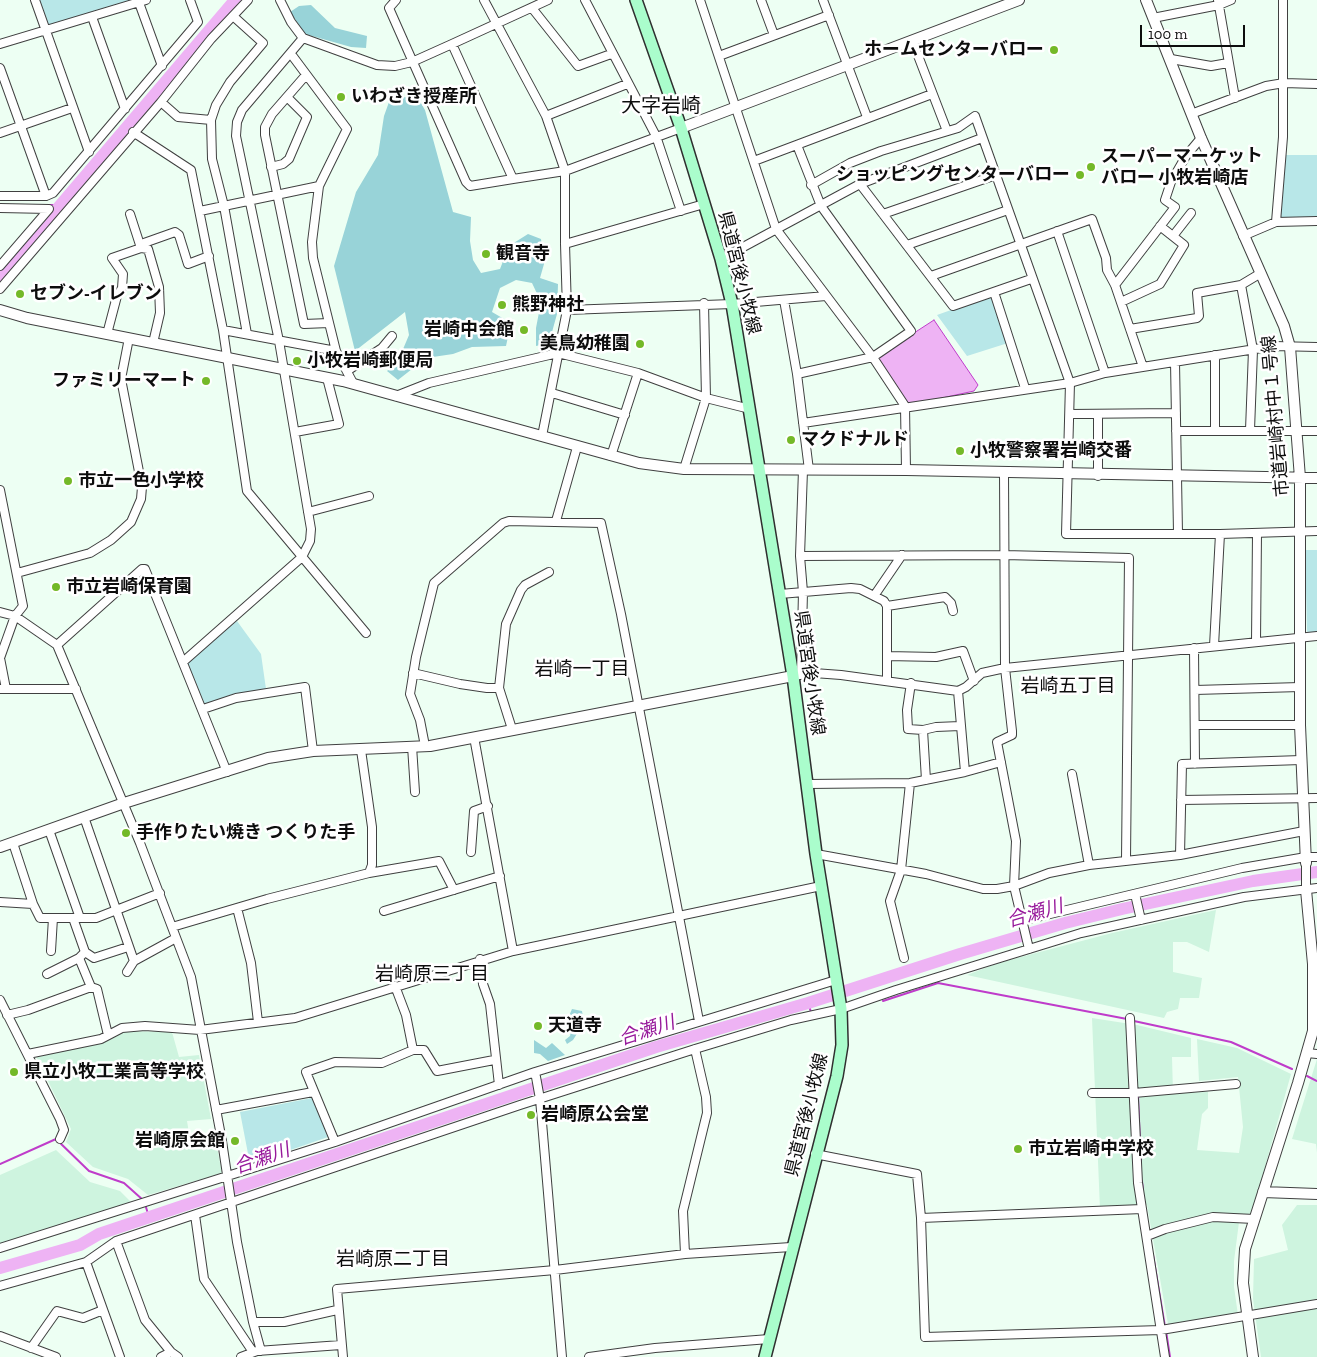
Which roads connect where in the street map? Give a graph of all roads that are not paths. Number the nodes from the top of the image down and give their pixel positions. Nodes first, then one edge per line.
1 (35, 0) edge
2 (190, 0) edge
3 (248, 0) edge
4 (280, 0) edge
5 (396, 0) edge
6 (484, 0) edge
7 (548, 0) edge
8 (585, 0) edge
9 (636, 0) edge
10 (700, 0) edge
11 (762, 0) edge
12 (823, 0) edge
13 (1019, 0) edge
14 (1146, 0) edge
15 (1231, 0) edge
16 (1283, 0) edge
17 (141, 1) edge
18 (1218, 3) edge
19 (532, 8) junction
20 (829, 15) junction
21 (233, 16) junction
22 (92, 17) junction
23 (1153, 18) junction
24 (495, 24) junction
25 (45, 31) junction
26 (774, 35) junction
27 (303, 38) junction
28 (912, 40) junction
29 (0, 44) edge
30 (452, 44) junction
31 (291, 54) junction
32 (612, 54) junction
33 (719, 56) junction
34 (1171, 58) junction
35 (412, 62) junction
36 (1228, 64) junction
37 (848, 65) junction
38 (162, 66) junction
39 (0, 68) edge
40 (306, 75) junction
41 (1284, 83) junction
42 (627, 84) junction
43 (1317, 84) edge
44 (3, 88) edge
45 (932, 94) junction
46 (287, 97) junction
47 (1235, 98) junction
48 (161, 102) junction
49 (72, 108) junction
50 (735, 108) junction
51 (125, 109) junction
52 (1192, 114) junction
53 (546, 116) junction
54 (867, 117) junction
55 (211, 120) junction
56 (22, 125) junction
57 (681, 128) junction
58 (947, 131) junction
59 (133, 132) junction
60 (0, 133) edge
61 (656, 136) junction
62 (982, 138) junction
63 (1201, 138) junction
64 (797, 145) junction
65 (89, 152) junction
66 (754, 161) junction
67 (271, 167) junction
68 (565, 171) junction
69 (996, 175) junction
70 (513, 179) junction
71 (811, 184) junction
72 (860, 184) junction
73 (319, 186) junction
74 (50, 195) junction
75 (0, 196) edge
76 (277, 196) junction
77 (249, 202) junction
78 (704, 204) junction
79 (51, 206) junction
80 (224, 206) junction
81 (821, 206) junction
82 (0, 208) edge
83 (1008, 210) junction
84 (681, 211) junction
85 (200, 212) junction
86 (1191, 213) dead end
87 (130, 214) dead end
88 (883, 214) junction
89 (1317, 221) edge
90 (1276, 222) junction
91 (1160, 226) junction
92 (776, 229) junction
93 (1058, 231) junction
94 (1173, 236) junction
95 (1243, 236) junction
96 (565, 244) junction
97 (907, 245) junction
98 (1020, 245) junction
99 (141, 248) junction
100 (209, 256) junction
101 (721, 259) junction
102 (0, 266) edge
103 (1261, 273) junction
104 (931, 276) junction
105 (1032, 279) junction
106 (1115, 284) junction
107 (1241, 285) junction
108 (0, 288) edge
109 (994, 292) junction
110 (826, 296) junction
111 (784, 300) junction
112 (1121, 302) junction
113 (704, 303) junction
114 (732, 304) junction
115 (0, 310) edge
116 (568, 310) junction
117 (329, 323) junction
118 (1130, 329) junction
119 (223, 330) junction
120 (107, 334) junction
121 (248, 334) junction
122 (392, 336) dead end
123 (129, 338) junction
124 (279, 341) junction
125 (153, 343) junction
126 (1290, 347) junction
127 (1317, 347) edge
128 (1253, 350) junction
129 (336, 351) junction
130 (558, 353) junction
131 (1214, 356) junction
132 (873, 357) junction
133 (228, 358) junction
134 (1175, 362) junction
135 (1143, 368) junction
136 (284, 369) junction
137 (347, 372) junction
138 (638, 373) junction
139 (1105, 373) junction
140 (797, 374) junction
141 (328, 378) junction
142 (353, 383) junction
143 (1070, 383) junction
144 (1025, 388) junction
145 (552, 393) junction
146 (396, 396) junction
147 (706, 398) junction
148 (906, 406) junction
149 (750, 409) junction
150 (1176, 413) junction
151 (1070, 414) junction
152 (1098, 414) junction
153 (625, 415) junction
154 (803, 422) junction
155 (1250, 430) junction
156 (1176, 431) junction
157 (1215, 431) junction
158 (1296, 431) junction
159 (1317, 431) edge
160 (295, 432) junction
161 (542, 436) junction
162 (577, 447) junction
163 (611, 456) junction
164 (684, 469) junction
165 (758, 469) junction
166 (806, 470) junction
167 (906, 470) junction
168 (1004, 472) junction
169 (1068, 475) junction
170 (1098, 476) junction
171 (1177, 477) junction
172 (1300, 478) junction
173 (1317, 478) edge
174 (0, 490) edge
175 (369, 496) dead end
176 (308, 512) junction
177 (556, 521) junction
178 (1300, 532) junction
179 (1317, 532) edge
180 (1178, 533) junction
181 (1256, 533) junction
182 (1220, 534) junction
183 (1004, 554) junction
184 (902, 555) junction
185 (800, 556) junction
186 (302, 557) junction
187 (549, 572) dead end
188 (18, 573) junction
189 (803, 592) junction
190 (780, 594) junction
191 (874, 596) junction
192 (887, 606) junction
193 (954, 611) dead end
194 (0, 612) edge
195 (15, 616) junction
196 (366, 633) dead end
197 (1317, 636) edge
198 (1302, 638) junction
199 (1256, 642) junction
200 (57, 645) junction
201 (1214, 646) junction
202 (1194, 648) junction
203 (1129, 654) junction
204 (887, 656) junction
205 (184, 661) junction
206 (1005, 668) junction
207 (413, 673) junction
208 (797, 675) junction
209 (887, 680) junction
210 (974, 681) junction
211 (911, 684) junction
212 (1300, 687) junction
213 (499, 688) junction
214 (3, 689) edge
215 (76, 689) junction
216 (958, 690) junction
217 (1195, 690) junction
218 (638, 705) junction
219 (203, 709) junction
220 (1196, 725) junction
221 (1300, 725) junction
222 (960, 726) junction
223 (512, 729) junction
224 (923, 730) junction
225 (474, 737) junction
226 (412, 746) junction
227 (425, 746) junction
228 (361, 750) junction
229 (313, 751) junction
230 (1302, 760) junction
231 (1001, 762) junction
232 (1195, 764) junction
233 (227, 772) junction
234 (965, 772) junction
235 (1072, 774) dead end
236 (926, 780) junction
237 (910, 783) junction
238 (807, 784) junction
239 (415, 792) dead end
240 (1317, 798) edge
241 (1304, 799) junction
242 (1181, 800) junction
243 (124, 803) junction
244 (488, 806) junction
245 (84, 817) junction
246 (49, 830) junction
247 (1304, 831) junction
248 (13, 843) junction
249 (0, 847) edge
250 (471, 852) dead end
251 (816, 854) junction
252 (1180, 855) junction
253 (1317, 857) edge
254 (1126, 860) junction
255 (1306, 860) junction
256 (1089, 865) junction
257 (901, 870) junction
258 (368, 873) junction
259 (500, 876) junction
260 (822, 886) junction
261 (1014, 886) junction
262 (1312, 889) edge
263 (454, 890) junction
264 (160, 893) junction
265 (1135, 894) junction
266 (0, 902) edge
267 (33, 904) junction
268 (237, 908) junction
269 (116, 911) junction
270 (384, 911) dead end
271 (678, 916) junction
272 (52, 918) junction
273 (76, 918) junction
274 (1141, 920) junction
275 (1022, 923) junction
276 (172, 927) junction
277 (176, 938) junction
278 (1028, 946) junction
279 (128, 947) junction
280 (51, 951) dead end
281 (513, 951) junction
282 (82, 955) junction
283 (904, 958) dead end
284 (480, 959) junction
285 (134, 961) junction
286 (1315, 964) edge
287 (127, 972) dead end
288 (47, 974) dead end
289 (836, 980) junction
290 (395, 986) junction
291 (91, 988) junction
292 (0, 1000) edge
293 (841, 1007) junction
294 (7, 1014) junction
295 (1130, 1018) dead end
296 (699, 1021) junction
297 (258, 1022) junction
298 (200, 1030) junction
299 (108, 1035) junction
300 (695, 1049) junction
301 (413, 1050) junction
302 (1312, 1053) edge
303 (28, 1054) junction
304 (494, 1060) junction
305 (536, 1077) dead end
306 (1236, 1084) dead end
307 (498, 1085) junction
308 (313, 1092) junction
309 (1092, 1093) dead end
310 (1138, 1093) junction
311 (540, 1099) junction
312 (216, 1110) junction
313 (60, 1139) dead end
314 (335, 1142) junction
315 (816, 1154) junction
316 (228, 1176) junction
317 (1263, 1192) junction
318 (1317, 1194) edge
319 (232, 1201) junction
320 (1142, 1209) junction
321 (195, 1215) junction
322 (921, 1218) junction
323 (1254, 1219) junction
324 (1147, 1236) junction
325 (116, 1241) junction
326 (791, 1247) junction
327 (0, 1248) edge
328 (685, 1254) junction
329 (86, 1262) junction
330 (555, 1270) junction
331 (0, 1286) edge
332 (1317, 1304) edge
333 (102, 1310) junction
334 (337, 1310) junction
335 (1246, 1316) junction
336 (253, 1322) junction
337 (1161, 1330) junction
338 (0, 1336) edge
339 (769, 1339) junction
340 (341, 1345) junction
341 (32, 1348) junction
342 (171, 1352) junction
343 (258, 1353) edge
344 (56, 1357) edge
345 (120, 1357) edge
346 (161, 1357) edge
347 (178, 1357) edge
348 (241, 1357) edge
349 (343, 1357) edge
350 (562, 1357) edge
351 (589, 1357) edge
352 (765, 1357) edge
353 (1165, 1357) edge
354 (1253, 1357) edge

1 - 25 street
2 - 38 street
3 - 21 street
4 - 27 street
5 - 35 street
6 - 24 street
7 - 19 street
8 - 32 street
9 - 57 main road, 県道宮後小牧線
10 - 33 street
11 - 26 street
12 - 20 street
13 - 28 street
14 - 23 street, 市道岩崎村中１号線
15 - 18 street
16 - 41 street
17 - 22 street
17 - 38 street
18 - 23 street
18 - 36 street
19 - 24 street
19 - 32 street
20 - 26 street
20 - 37 street
21 - 48 street
21 - 55 street
22 - 25 street
22 - 51 street
23 - 34 street, 市道岩崎村中１号線
24 - 30 street
24 - 53 street
25 - 29 street
25 - 49 street
26 - 33 street
27 - 31 street
27 - 35 street
28 - 37 street
28 - 45 street
30 - 35 street
30 - 70 street
31 - 40 street
31 - 77 street
32 - 42 street
33 - 50 street
34 - 36 street
34 - 52 street, 市道岩崎村中１号線
35 - 70 street
36 - 47 street
37 - 50 street
37 - 54 street
38 - 51 street
39 - 44 street
40 - 46 street
40 - 73 street
41 - 43 street
41 - 47 street
41 - 90 street
42 - 53 street
42 - 61 street
44 - 56 street
45 - 54 street
45 - 58 street
46 - 67 street
46 - 67 street
47 - 52 street
48 - 55 street
48 - 59 street
49 - 56 street
49 - 65 street
50 - 57 street
50 - 66 street
51 - 65 street
52 - 63 street, 市道岩崎村中１号線
53 - 68 street
54 - 64 street
55 - 80 street
56 - 60 street
56 - 74 street
57 - 61 street
57 - 78 main road, 県道宮後小牧線
58 - 62 street
58 - 71 street
59 - 85 street
59 - 108 street
61 - 68 street
61 - 84 street
62 - 69 street
62 - 72 street
63 - 91 street
63 - 95 street, 市道岩崎村中１号線
64 - 66 street
64 - 71 street
65 - 74 street
66 - 92 street
67 - 76 street
68 - 70 street
68 - 96 street
69 - 83 street
69 - 88 street
71 - 81 street
72 - 81 street
72 - 88 street
73 - 76 street
73 - 117 street
74 - 75 street
74 - 79 street
76 - 77 street
76 - 117 street
77 - 80 street
77 - 124 street
78 - 84 street
78 - 101 main road, 県道宮後小牧線
79 - 82 street
79 - 102 street
80 - 85 street
80 - 121 street
81 - 92 street
81 - 132 street
83 - 97 street
83 - 98 street
84 - 96 street
85 - 100 street
86 - 94 street
87 - 99 street
88 - 97 street
89 - 90 street
90 - 95 street
91 - 94 street
91 - 106 street
92 - 101 street
92 - 110 street
93 - 98 street
93 - 106 street
93 - 139 street
94 - 112 street
95 - 103 street, 市道岩崎村中１号線
96 - 116 street
97 - 104 street
98 - 104 street
98 - 105 street
99 - 100 street
99 - 120 street
99 - 125 street
100 - 119 street
101 - 114 main road, 県道宮後小牧線
103 - 107 street
103 - 126 street, 市道岩崎村中１号線
104 - 109 street
105 - 109 street
105 - 143 street
106 - 112 street
107 - 118 street
107 - 128 street
109 - 144 street
110 - 111 street
110 - 132 street
111 - 114 street
111 - 140 street
112 - 118 street
113 - 114 street
113 - 116 street
113 - 147 street
114 - 149 main road, 県道宮後小牧線
115 - 120 street
116 - 130 street
117 - 129 street
118 - 135 street
119 - 121 street
119 - 133 street
120 - 123 street
121 - 124 street
122 - 137 street
123 - 125 street
123 - 188 street
124 - 129 street
124 - 136 street
125 - 133 street
126 - 127 street
126 - 128 street
126 - 158 street, 市道岩崎村中１号線
128 - 131 street
128 - 155 street
129 - 137 street
130 - 138 street
130 - 145 street
130 - 146 street
131 - 134 street
131 - 157 street
132 - 140 street
132 - 148 street
133 - 136 street
133 - 186 street
134 - 135 street
134 - 150 street
135 - 139 street
136 - 141 street
136 - 160 street
137 - 142 street
138 - 147 street
138 - 153 street
139 - 143 street
140 - 154 street
141 - 142 street
141 - 160 street
142 - 146 street
143 - 144 street
143 - 151 street
144 - 148 street
145 - 153 street
145 - 161 street
146 - 161 street
147 - 149 street
147 - 164 street
148 - 154 street
148 - 167 street
149 - 165 main road, 県道宮後小牧線
150 - 152 street
150 - 156 street
151 - 152 street
151 - 169 street
152 - 170 street
153 - 163 street
154 - 166 street
155 - 157 street
155 - 158 street
156 - 157 street
156 - 171 street
158 - 159 street
158 - 172 street, 市道岩崎村中１号線
160 - 176 street
161 - 162 street
162 - 163 street
162 - 177 street
163 - 164 street
164 - 165 street
165 - 166 street
165 - 190 main road, 県道宮後小牧線
166 - 167 street
166 - 185 street
167 - 168 street
168 - 169 street
168 - 183 street
169 - 170 street
169 - 180 street
170 - 171 street
171 - 172 street
171 - 180 street
172 - 173 street
172 - 178 street, 市道岩崎村中１号線
174 - 188 street
175 - 176 street
176 - 186 street
177 - 207 street
177 - 218 street
178 - 179 street
178 - 181 street
178 - 198 street, 市道岩崎村中１号線
180 - 182 street
181 - 182 street
181 - 199 street
182 - 201 street
183 - 184 street
183 - 203 street
183 - 206 street
184 - 185 street
184 - 191 street
185 - 189 street
186 - 196 street
186 - 205 street
187 - 213 street
188 - 195 street
189 - 190 street
189 - 191 street
189 - 208 street
190 - 208 main road, 県道宮後小牧線
191 - 192 street
192 - 193 street
192 - 204 street
194 - 195 street
195 - 200 street
195 - 214 street
197 - 198 street
198 - 199 street
198 - 212 street, 市道岩崎村中１号線
199 - 201 street
200 - 205 street
200 - 215 street
201 - 202 street
202 - 203 street
202 - 217 street
203 - 206 street
203 - 254 street
204 - 209 street
204 - 210 street
205 - 219 street
206 - 210 street
206 - 231 street
207 - 213 street
207 - 227 street
208 - 209 street
208 - 218 street
208 - 238 main road, 県道宮後小牧線
209 - 211 street
210 - 216 street
211 - 216 street
211 - 224 street
212 - 217 street
212 - 221 street, 市道岩崎村中１号線
213 - 223 street
214 - 215 street
215 - 243 street
216 - 222 street
217 - 220 street
218 - 223 street
218 - 271 street
219 - 229 street
219 - 233 street
220 - 221 street
220 - 232 street
221 - 230 street, 市道岩崎村中１号線
222 - 224 street
222 - 234 street
223 - 225 street
224 - 236 street
225 - 227 street
225 - 244 street
226 - 227 street
226 - 228 street
226 - 239 street
228 - 229 street
228 - 258 street
229 - 233 street
230 - 232 street
230 - 241 street, 市道岩崎村中１号線
231 - 234 street
231 - 261 street
232 - 242 street
233 - 243 street
234 - 236 street
235 - 256 street
236 - 237 street
237 - 238 street
237 - 257 street
238 - 251 main road, 県道宮後小牧線
240 - 241 street
241 - 242 street
241 - 247 street, 市道岩崎村中１号線
242 - 252 street
243 - 245 street
243 - 264 street
244 - 250 street
244 - 259 street
245 - 246 street
245 - 269 street
246 - 248 street
246 - 273 street
247 - 252 street
247 - 255 street, 市道岩崎村中１号線
248 - 249 street
248 - 267 street
251 - 257 street
251 - 260 main road, 県道宮後小牧線
252 - 254 street
253 - 255 street
254 - 256 street
255 - 262 street
255 - 265 street
256 - 261 street
257 - 261 street
257 - 283 street
258 - 263 street
258 - 268 street
259 - 263 street
259 - 281 street
260 - 271 street
260 - 289 main road, 県道宮後小牧線
261 - 275 street
262 - 274 street
262 - 286 street
263 - 270 street
264 - 269 street
264 - 276 street
265 - 274 street
265 - 275 street
266 - 267 street
267 - 272 street
268 - 276 street
268 - 297 street
269 - 273 street
269 - 279 street
271 - 281 street
271 - 296 street
272 - 273 street
272 - 280 street
273 - 282 street
274 - 278 street
275 - 278 street
276 - 277 street
277 - 285 street
277 - 298 street
278 - 293 street
279 - 282 street
279 - 285 street
281 - 284 street
282 - 288 street
282 - 291 street
284 - 290 street
284 - 304 street
285 - 287 street
286 - 302 street
289 - 293 main road, 県道宮後小牧線
289 - 296 street
290 - 297 street
290 - 301 street
291 - 294 street
291 - 299 street
292 - 294 street
293 - 300 street
293 - 315 main road, 県道宮後小牧線
294 - 303 street
295 - 310 street
296 - 307 street
297 - 298 street
298 - 299 street
298 - 312 street
299 - 303 street
300 - 311 street
300 - 328 street
301 - 304 street
301 - 308 street
302 - 317 street
303 - 313 street
304 - 307 street
305 - 311 street
306 - 310 street
307 - 314 street
308 - 312 street
308 - 314 street
309 - 310 street
310 - 320 street
311 - 319 street
311 - 330 street
312 - 316 street
314 - 316 street
315 - 322 street
315 - 326 main road, 県道宮後小牧線
316 - 319 street
316 - 327 street
317 - 318 street
317 - 323 street
319 - 321 street
319 - 336 street
320 - 322 street
320 - 324 street
321 - 325 street
321 - 343 street
322 - 337 street
323 - 324 street
323 - 335 street
324 - 337 street
325 - 329 street
325 - 342 street
326 - 328 street
326 - 339 main road, 県道宮後小牧線
328 - 330 street
329 - 331 street
329 - 333 street
330 - 334 street
330 - 350 street
332 - 335 street
333 - 341 street
333 - 345 street
334 - 336 street
334 - 340 street
335 - 337 street
335 - 354 street
336 - 343 street
337 - 353 street
338 - 341 street
339 - 351 street
339 - 352 main road, 県道宮後小牧線
340 - 343 street
340 - 349 street
341 - 344 street
342 - 346 street
342 - 347 street
343 - 348 street

